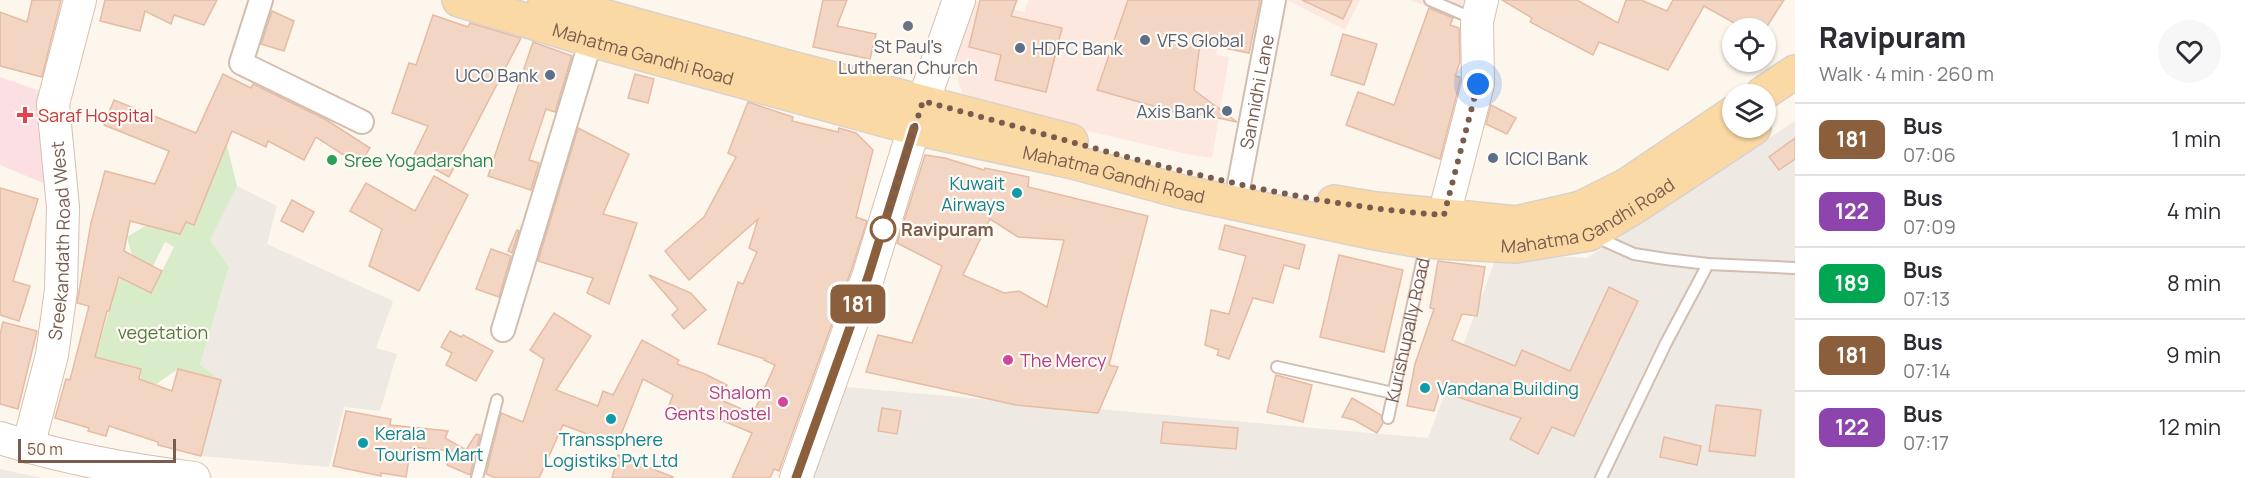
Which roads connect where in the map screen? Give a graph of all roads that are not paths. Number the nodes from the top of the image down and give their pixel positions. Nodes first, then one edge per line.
1 (80, 0) edge
2 (261, 0) edge
3 (459, 0) edge
4 (545, 0) edge
5 (959, 0) edge
6 (1274, 0) edge
7 (1430, 0) edge
8 (1480, 10) edge
9 (591, 40) junction
10 (1795, 72) edge
11 (1776, 85) edge
12 (1795, 99) edge
13 (1776, 113) edge
14 (919, 115) junction
15 (1722, 121) edge
16 (362, 122) dead end
17 (1739, 138) edge
18 (1239, 184) junction
19 (1585, 221) junction
20 (1435, 228) junction
21 (1708, 264) junction
22 (1795, 267) edge
23 (503, 330) dead end
24 (1277, 367) dead end
25 (1393, 393) junction
26 (497, 400) dead end
27 (1388, 418) dead end
28 (14, 442) edge
29 (194, 478) edge
30 (477, 478) edge
31 (796, 478) edge
32 (1601, 478) edge

1 - 28 street, Sreekandath Road West
2 - 16 street
3 - 9 main road, Mahatma Gandhi Road
4 - 14 main road, Mahatma Gandhi Road
5 - 14 street
6 - 18 street, Sannidhi Lane
7 - 8 lane
8 - 20 street, Kurishupally Road
9 - 14 main road, Mahatma Gandhi Road
9 - 23 street
10 - 11 main road
12 - 13 main road
14 - 18 main road, Mahatma Gandhi Road
14 - 20 main road, Mahatma Gandhi Road
14 - 31 street
15 - 19 main road, Mahatma Gandhi Road
17 - 19 main road, Mahatma Gandhi Road
18 - 20 main road, Mahatma Gandhi Road
19 - 20 main road, Mahatma Gandhi Road
19 - 21 lane
20 - 25 lane, Kurishupally Road
21 - 22 lane
21 - 32 lane
24 - 25 lane
25 - 27 lane, Kurishupally Road
26 - 30 lane
28 - 29 street

